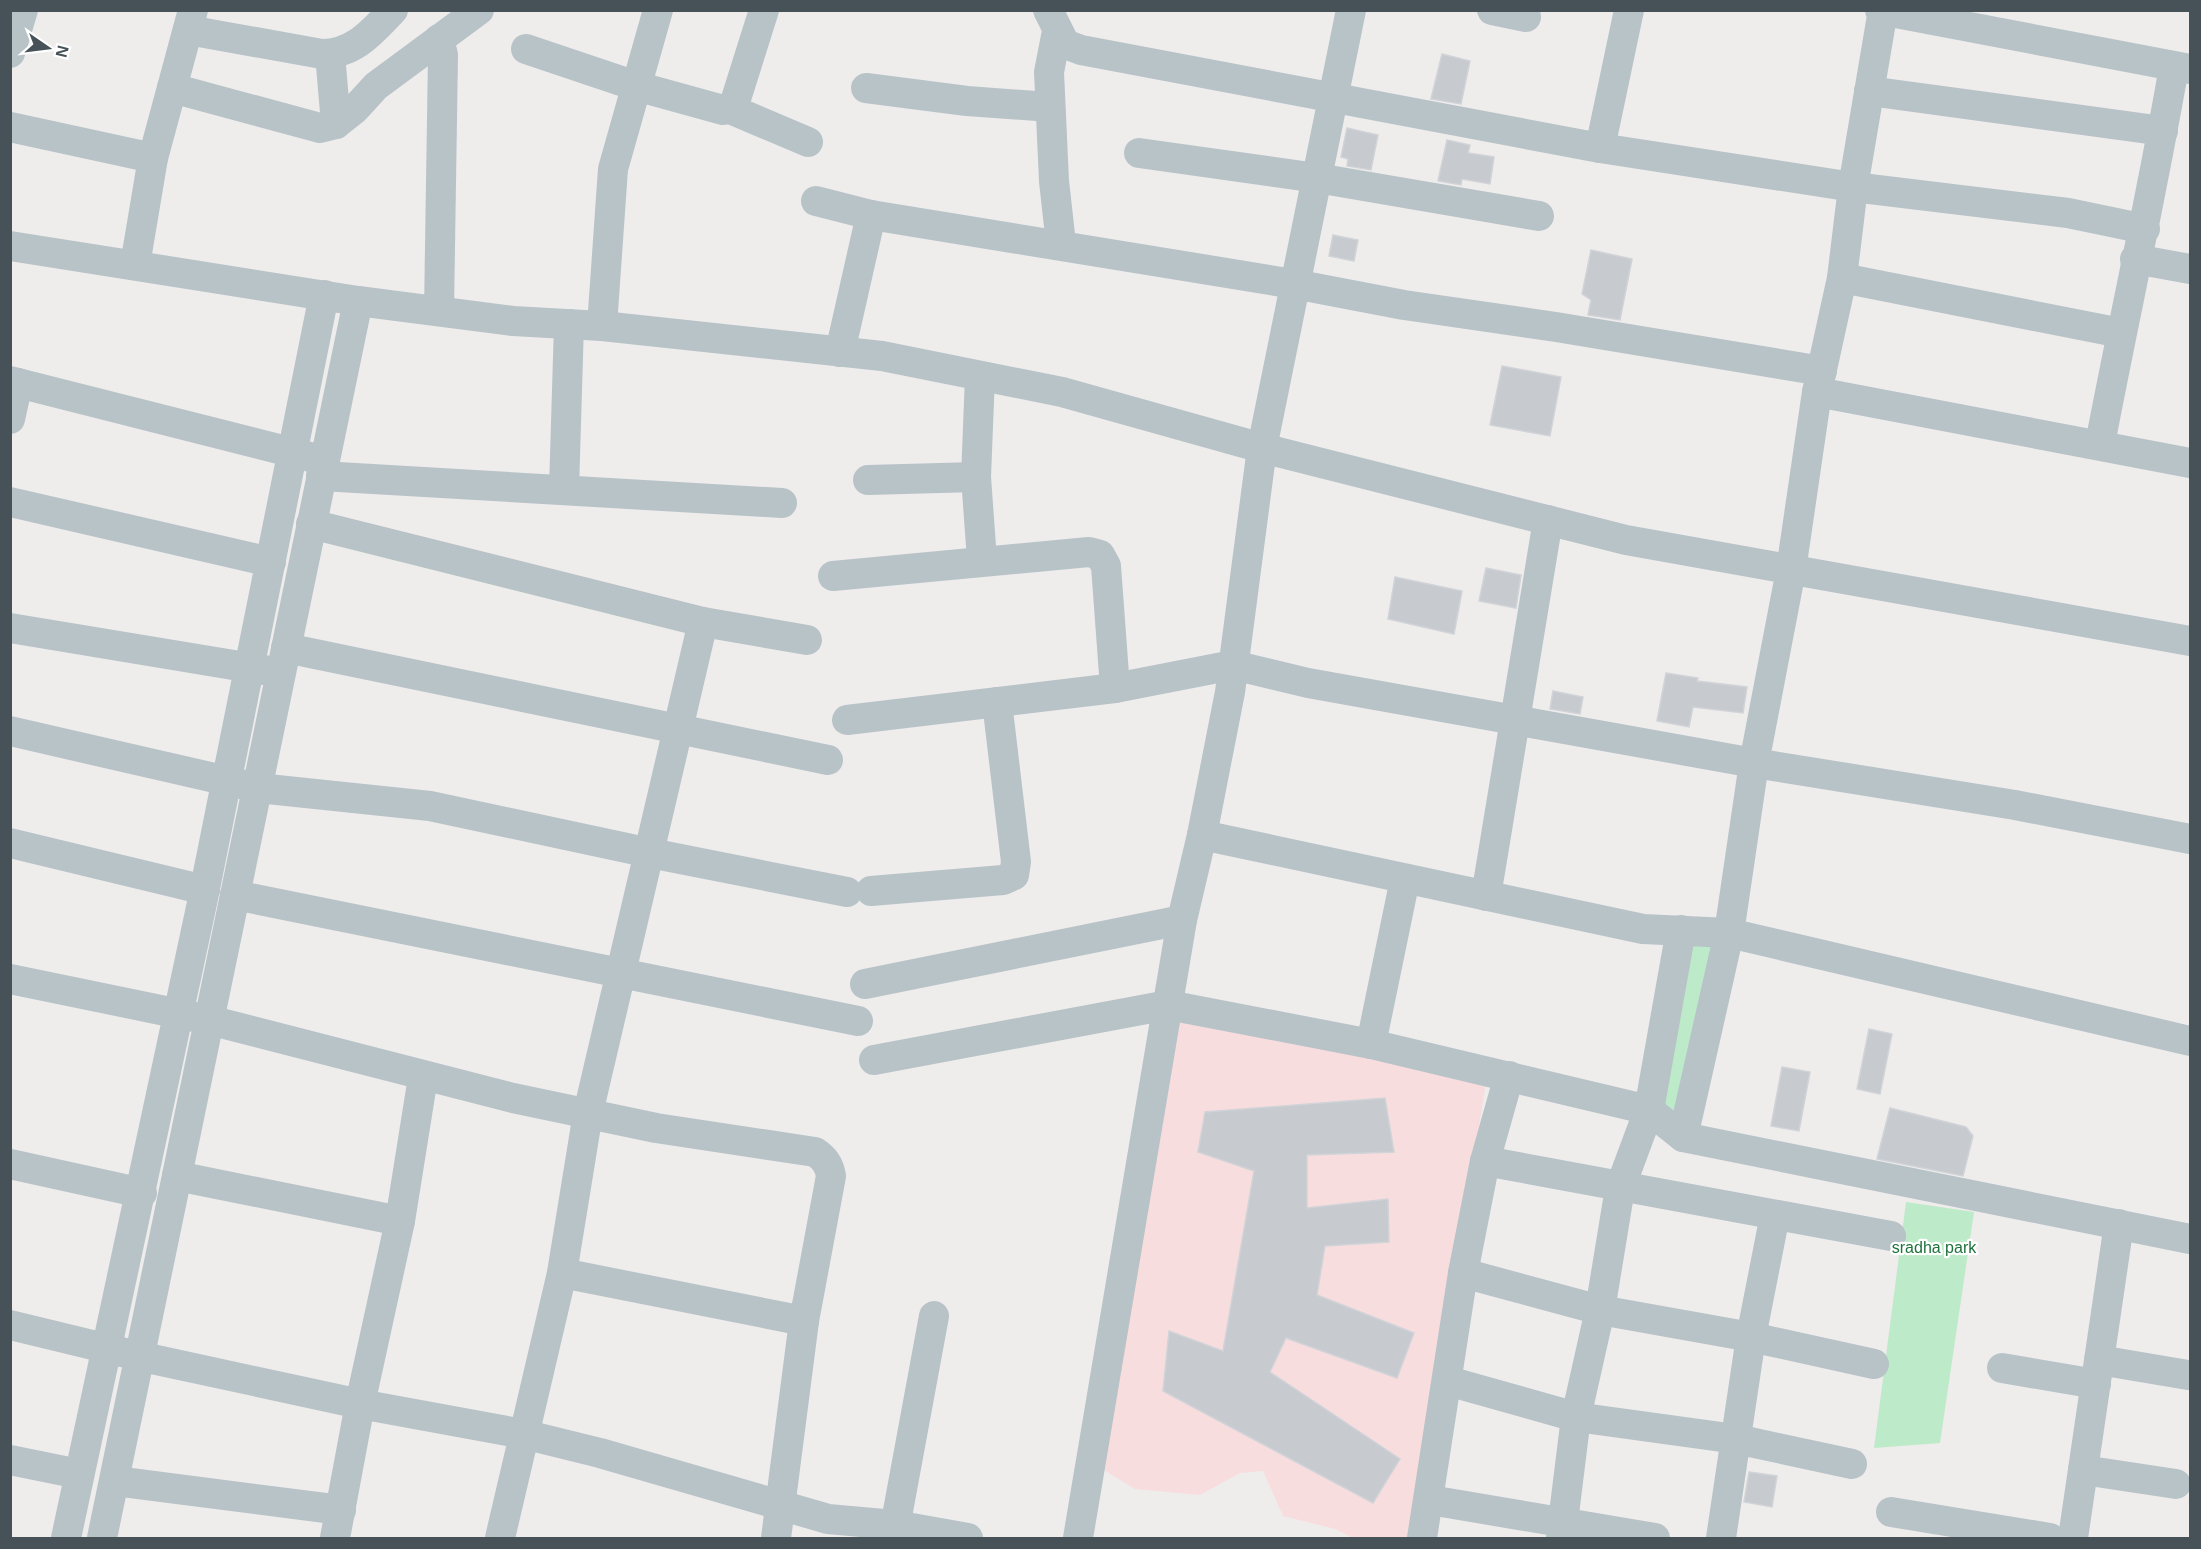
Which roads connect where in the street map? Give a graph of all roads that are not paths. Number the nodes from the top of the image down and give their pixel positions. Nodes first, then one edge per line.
1 (23, 10) edge
2 (393, 10) edge
3 (479, 10) edge
4 (658, 10) edge
5 (764, 10) edge
6 (1350, 10) edge
7 (1492, 10) edge
8 (1629, 10) edge
9 (1882, 11) edge
10 (1526, 17) dead end
11 (190, 20) edge
12 (1053, 21) edge
13 (439, 39) junction
14 (526, 49) dead end
15 (10, 53) edge
16 (330, 54) junction
17 (2182, 68) edge
18 (636, 86) junction
19 (172, 88) junction
20 (866, 88) dead end
21 (1869, 91) junction
22 (1334, 99) junction
23 (1050, 106) junction
24 (730, 109) junction
25 (336, 124) junction
26 (10, 127) edge
27 (2163, 131) junction
28 (808, 142) dead end
29 (1600, 148) junction
30 (1139, 153) dead end
31 (153, 158) junction
32 (1317, 178) junction
33 (1854, 187) junction
34 (816, 201) dead end
35 (871, 215) junction
36 (1539, 216) dead end
37 (2145, 229) junction
38 (1061, 244) junction
39 (10, 246) edge
40 (2135, 259) junction
41 (135, 266) junction
42 (2190, 268) edge
43 (1842, 278) junction
44 (1294, 284) junction
45 (324, 295) junction
46 (357, 301) junction
47 (439, 312) junction
48 (569, 324) junction
49 (602, 326) junction
50 (2121, 333) junction
51 (840, 351) junction
52 (980, 376) junction
53 (14, 382) edge
54 (1820, 382) junction
55 (10, 419) edge
56 (2100, 444) junction
57 (1262, 448) junction
58 (293, 453) junction
59 (2190, 463) edge
60 (323, 468) junction
61 (976, 477) junction
62 (868, 480) dead end
63 (564, 489) junction
64 (10, 502) edge
65 (782, 503) dead end
66 (1548, 520) junction
67 (311, 524) junction
68 (982, 560) junction
69 (271, 562) junction
70 (1791, 570) junction
71 (833, 576) dead end
72 (703, 622) junction
73 (10, 628) edge
74 (807, 640) dead end
75 (2190, 641) edge
76 (284, 660) junction
77 (1233, 665) junction
78 (250, 667) junction
79 (1115, 688) junction
80 (997, 702) junction
81 (847, 720) dead end
82 (1515, 720) junction
83 (679, 728) junction
84 (10, 731) edge
85 (828, 759) dead end
86 (1754, 763) junction
87 (228, 781) junction
88 (258, 788) junction
89 (1202, 835) junction
90 (2190, 839) edge
91 (10, 843) edge
92 (650, 853) junction
93 (1405, 879) junction
94 (205, 890) junction
95 (235, 895) junction
96 (1486, 896) junction
97 (1182, 920) junction
98 (1682, 930) junction
99 (1729, 933) junction
100 (622, 971) junction
101 (10, 979) edge
102 (865, 984) dead end
103 (1168, 1005) junction
104 (178, 1014) junction
105 (209, 1020) junction
106 (858, 1021) dead end
107 (2190, 1041) edge
108 (1371, 1044) junction
109 (874, 1060) dead end
110 (1509, 1076) junction
111 (423, 1077) junction
112 (1649, 1110) junction
113 (588, 1113) junction
114 (1683, 1137) junction
115 (1485, 1161) junction
116 (10, 1164) edge
117 (177, 1176) junction
118 (1620, 1188) junction
119 (142, 1193) junction
120 (1775, 1215) junction
121 (400, 1221) junction
122 (2119, 1224) junction
123 (1891, 1236) dead end
124 (2190, 1239) edge
125 (562, 1273) junction
126 (1463, 1273) junction
127 (1600, 1310) junction
128 (934, 1316) dead end
129 (804, 1321) junction
130 (10, 1325) edge
131 (1751, 1337) junction
132 (106, 1348) junction
133 (138, 1356) junction
134 (1874, 1364) dead end
135 (2002, 1368) dead end
136 (2097, 1372) junction
137 (2188, 1374) dead end
138 (1448, 1381) junction
139 (360, 1404) junction
140 (1576, 1417) junction
141 (523, 1434) junction
142 (1736, 1439) junction
143 (10, 1460) edge
144 (1852, 1464) dead end
145 (2083, 1470) junction
146 (79, 1474) junction
147 (115, 1481) junction
148 (2176, 1484) dead end
149 (1430, 1500) junction
150 (781, 1504) junction
151 (1891, 1512) dead end
152 (338, 1524) edge
153 (1562, 1530) edge
154 (894, 1532) edge
155 (66, 1539) edge
156 (102, 1539) edge
157 (500, 1539) edge
158 (776, 1539) edge
159 (968, 1539) edge
160 (1078, 1539) edge
161 (1422, 1539) edge
162 (1655, 1539) edge
163 (1721, 1539) edge
164 (2050, 1539) edge
165 (2073, 1539) edge

1 - 15 street
2 - 16 street
3 - 13 street
4 - 18 street
5 - 24 street
6 - 22 street
7 - 10 street
8 - 29 street
9 - 17 street
9 - 21 street
11 - 16 street
11 - 19 street
12 - 22 street
12 - 23 street
13 - 25 street
13 - 47 street
14 - 18 street
16 - 25 street
17 - 27 street
18 - 24 street
18 - 49 street
19 - 25 street
19 - 31 street
20 - 23 street
21 - 27 street
21 - 33 street
22 - 29 street
22 - 32 street
23 - 38 street
24 - 28 street
26 - 31 street
27 - 37 street
29 - 33 street
30 - 32 street
31 - 41 street
32 - 36 street
32 - 44 street
33 - 37 street
33 - 43 street
34 - 35 street
35 - 38 street
35 - 51 street
37 - 40 street
38 - 44 street
39 - 41 street
40 - 42 street
40 - 50 street
41 - 45 street
43 - 50 street
43 - 54 street
44 - 54 street
44 - 57 street
45 - 46 street
45 - 58 street
46 - 47 street
46 - 60 street
47 - 48 street
48 - 49 street
48 - 63 street
49 - 51 street
50 - 56 street
51 - 52 street
52 - 57 street
52 - 61 street
53 - 55 street
53 - 58 street
54 - 56 street
54 - 70 street
56 - 59 street
57 - 66 street
57 - 77 street
58 - 60 street
58 - 69 street
60 - 63 street
60 - 67 street
61 - 62 street
61 - 68 street
63 - 65 street
64 - 69 street
66 - 70 street
66 - 82 street
67 - 72 street
67 - 76 street
68 - 71 street
68 - 79 street
69 - 78 street
70 - 75 street
70 - 86 street
72 - 74 street
72 - 83 street
73 - 78 street
76 - 78 street
76 - 83 street
76 - 88 street
77 - 79 street
77 - 82 street
77 - 89 street
78 - 87 street
79 - 80 street
80 - 81 street
80 - 92 street
82 - 86 street
82 - 96 street
83 - 85 street
83 - 92 street
84 - 87 street
86 - 90 street
86 - 99 street
87 - 88 street
87 - 94 street
88 - 92 street
88 - 95 street
89 - 93 street
89 - 97 street
91 - 94 street
92 - 100 street
93 - 96 street
93 - 108 street
94 - 104 street
95 - 100 street
95 - 105 street
96 - 98 street
97 - 102 street
97 - 103 street
98 - 99 street
98 - 112 street
99 - 107 street
99 - 114 street
100 - 106 street
100 - 113 street
101 - 104 street
103 - 108 street
103 - 109 street
103 - 160 street
104 - 105 street
104 - 119 street
105 - 111 street
105 - 117 street
108 - 110 street
110 - 112 street
110 - 115 street
111 - 113 street
111 - 121 street
112 - 114 street
112 - 118 street
113 - 125 street
113 - 129 street
114 - 122 street
115 - 118 street
115 - 126 street
116 - 119 street
117 - 121 street
117 - 133 street
118 - 120 street
118 - 127 street
119 - 132 street
120 - 123 street
120 - 131 street
121 - 139 street
122 - 124 street
122 - 136 street
125 - 129 street
125 - 141 street
126 - 127 street
126 - 138 street
127 - 131 street
127 - 140 street
128 - 154 street
129 - 150 street
130 - 132 street
131 - 134 street
131 - 142 street
132 - 133 street
132 - 146 street
133 - 139 street
133 - 147 street
135 - 136 street
136 - 137 street
136 - 145 street
138 - 140 street
138 - 149 street
139 - 141 street
139 - 152 street
140 - 142 street
140 - 153 street
141 - 150 street
141 - 157 street
142 - 144 street
142 - 163 street
143 - 146 street
145 - 148 street
145 - 165 street
146 - 155 street
147 - 152 street
147 - 156 street
149 - 153 street
149 - 161 street
150 - 154 street
150 - 158 street
151 - 164 street
153 - 162 street
154 - 159 street

